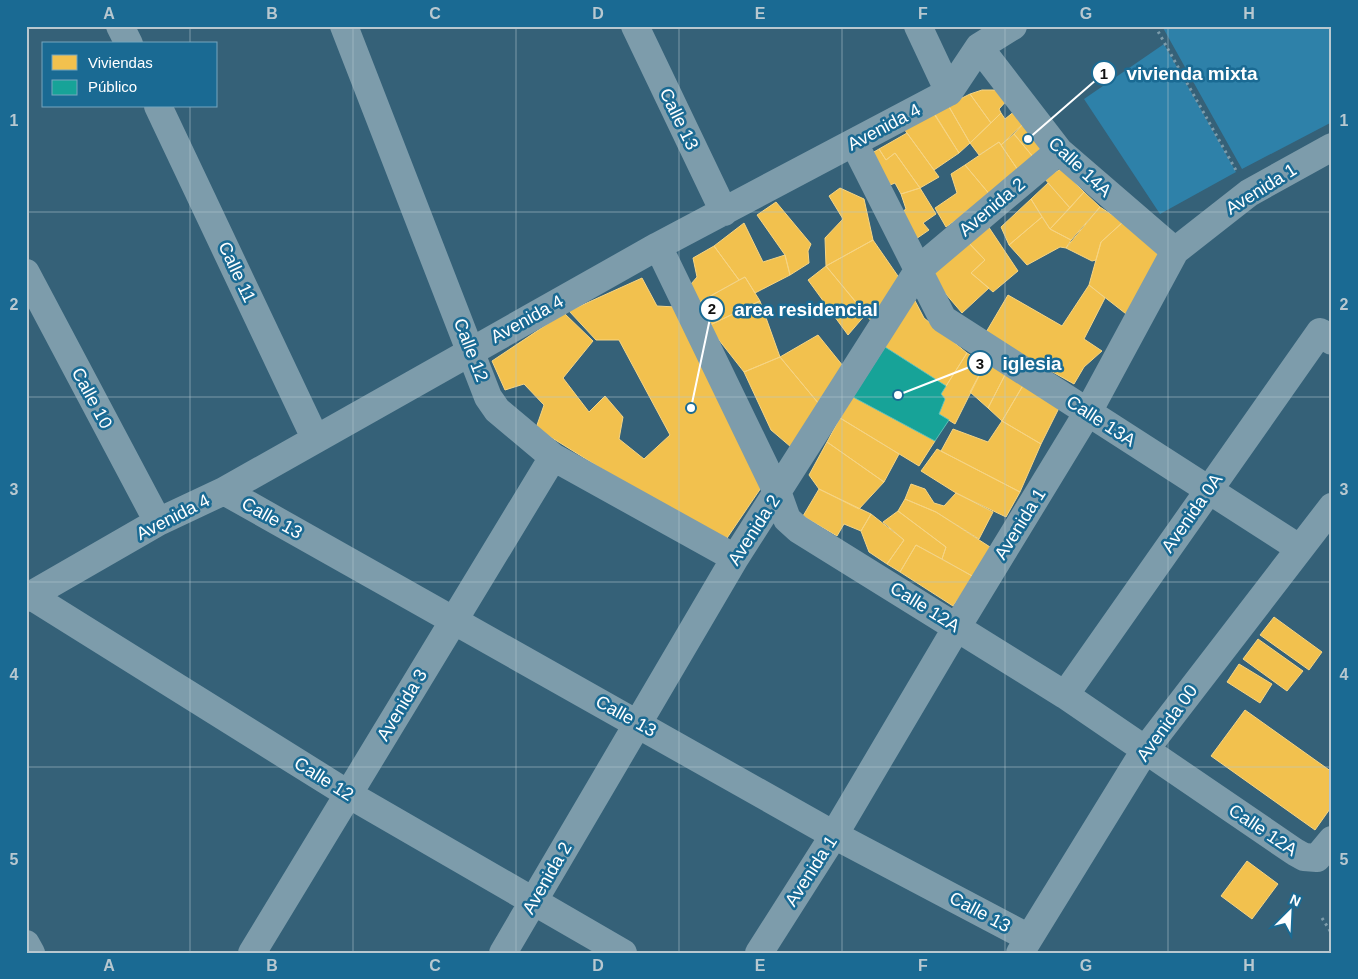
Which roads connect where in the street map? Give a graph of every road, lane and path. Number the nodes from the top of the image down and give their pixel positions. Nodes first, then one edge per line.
1 (120, 26) edge
2 (344, 26) edge
3 (634, 26) edge
4 (918, 26) edge
5 (1013, 26) edge
6 (1155, 26) edge
7 (127, 42) edge
8 (979, 47) junction
9 (949, 92) junction
10 (159, 108) edge
11 (854, 143) junction
12 (1332, 147) edge
13 (1058, 151) junction
14 (1248, 193) junction
15 (724, 212) junction
16 (658, 246) junction
17 (1175, 251) junction
18 (919, 269) junction
19 (26, 273) edge
20 (1326, 336) edge
21 (471, 350) junction
22 (1088, 412) junction
23 (315, 438) junction
24 (553, 457) junction
25 (1208, 489) junction
26 (224, 491) junction
27 (778, 494) junction
28 (1332, 507) edge
29 (158, 522) junction
30 (1299, 548) junction
31 (735, 558) junction
32 (29, 597) edge
33 (453, 620) junction
34 (957, 627) junction
35 (1065, 695) junction
36 (638, 723) junction
37 (1145, 750) junction
38 (348, 794) junction
39 (834, 835) junction
40 (1324, 849) edge
41 (534, 901) junction
42 (1322, 918) dead end
43 (1332, 934) edge
44 (26, 944) edge
45 (1025, 945) edge
46 (31, 953) edge
47 (252, 953) edge
48 (503, 953) edge
49 (623, 953) edge
50 (759, 953) edge

1 - 7 street
2 - 21 street, Calle 12
3 - 15 street, Calle 13
4 - 9 street
5 - 8 street, Avenida 4
6 - 14 path
8 - 9 street, Avenida 4
8 - 13 street, Calle 14A
9 - 11 street, Avenida 4
10 - 23 street, Calle 11
11 - 15 street, Avenida 4
11 - 18 street, Calle 13A
12 - 14 street, Avenida 1
13 - 17 street, Calle 14A
13 - 18 street, Avenida 2
14 - 17 street, Avenida 1
15 - 16 street, Avenida 4
16 - 21 street, Avenida 4
16 - 27 street, Calle 12A
17 - 22 street, Avenida 1
18 - 22 street, Calle 13A
18 - 27 street, Avenida 2
19 - 29 street, Calle 10
20 - 25 street, Avenida 0A
21 - 23 street, Avenida 4
21 - 24 street, Calle 12
22 - 25 street, Calle 13A
22 - 34 street, Avenida 1
23 - 26 street, Avenida 4
24 - 31 street, Calle 12
24 - 33 street, Avenida 3
25 - 30 street, Calle 13A
25 - 35 street, Avenida 0A
26 - 29 street, Avenida 4
26 - 33 street, Calle 13
27 - 31 street, Avenida 2
27 - 34 street, Calle 12A
28 - 30 street, Avenida 00
29 - 32 street, Avenida 4
30 - 37 street, Avenida 00
31 - 36 street, Avenida 2
32 - 38 street, Calle 12
33 - 36 street, Calle 13
33 - 38 street, Avenida 3
34 - 35 street, Calle 12A
34 - 39 street, Avenida 1
35 - 37 street, Calle 12A
36 - 39 street, Calle 13
36 - 41 street, Avenida 2
37 - 40 street, Calle 12A
37 - 45 street, Avenida 00
38 - 41 street, Calle 12
38 - 47 street, Avenida 3
39 - 45 street, Calle 13
39 - 50 street, Avenida 1
41 - 48 street, Avenida 2
41 - 49 street, Calle 12
42 - 43 path
44 - 46 street

